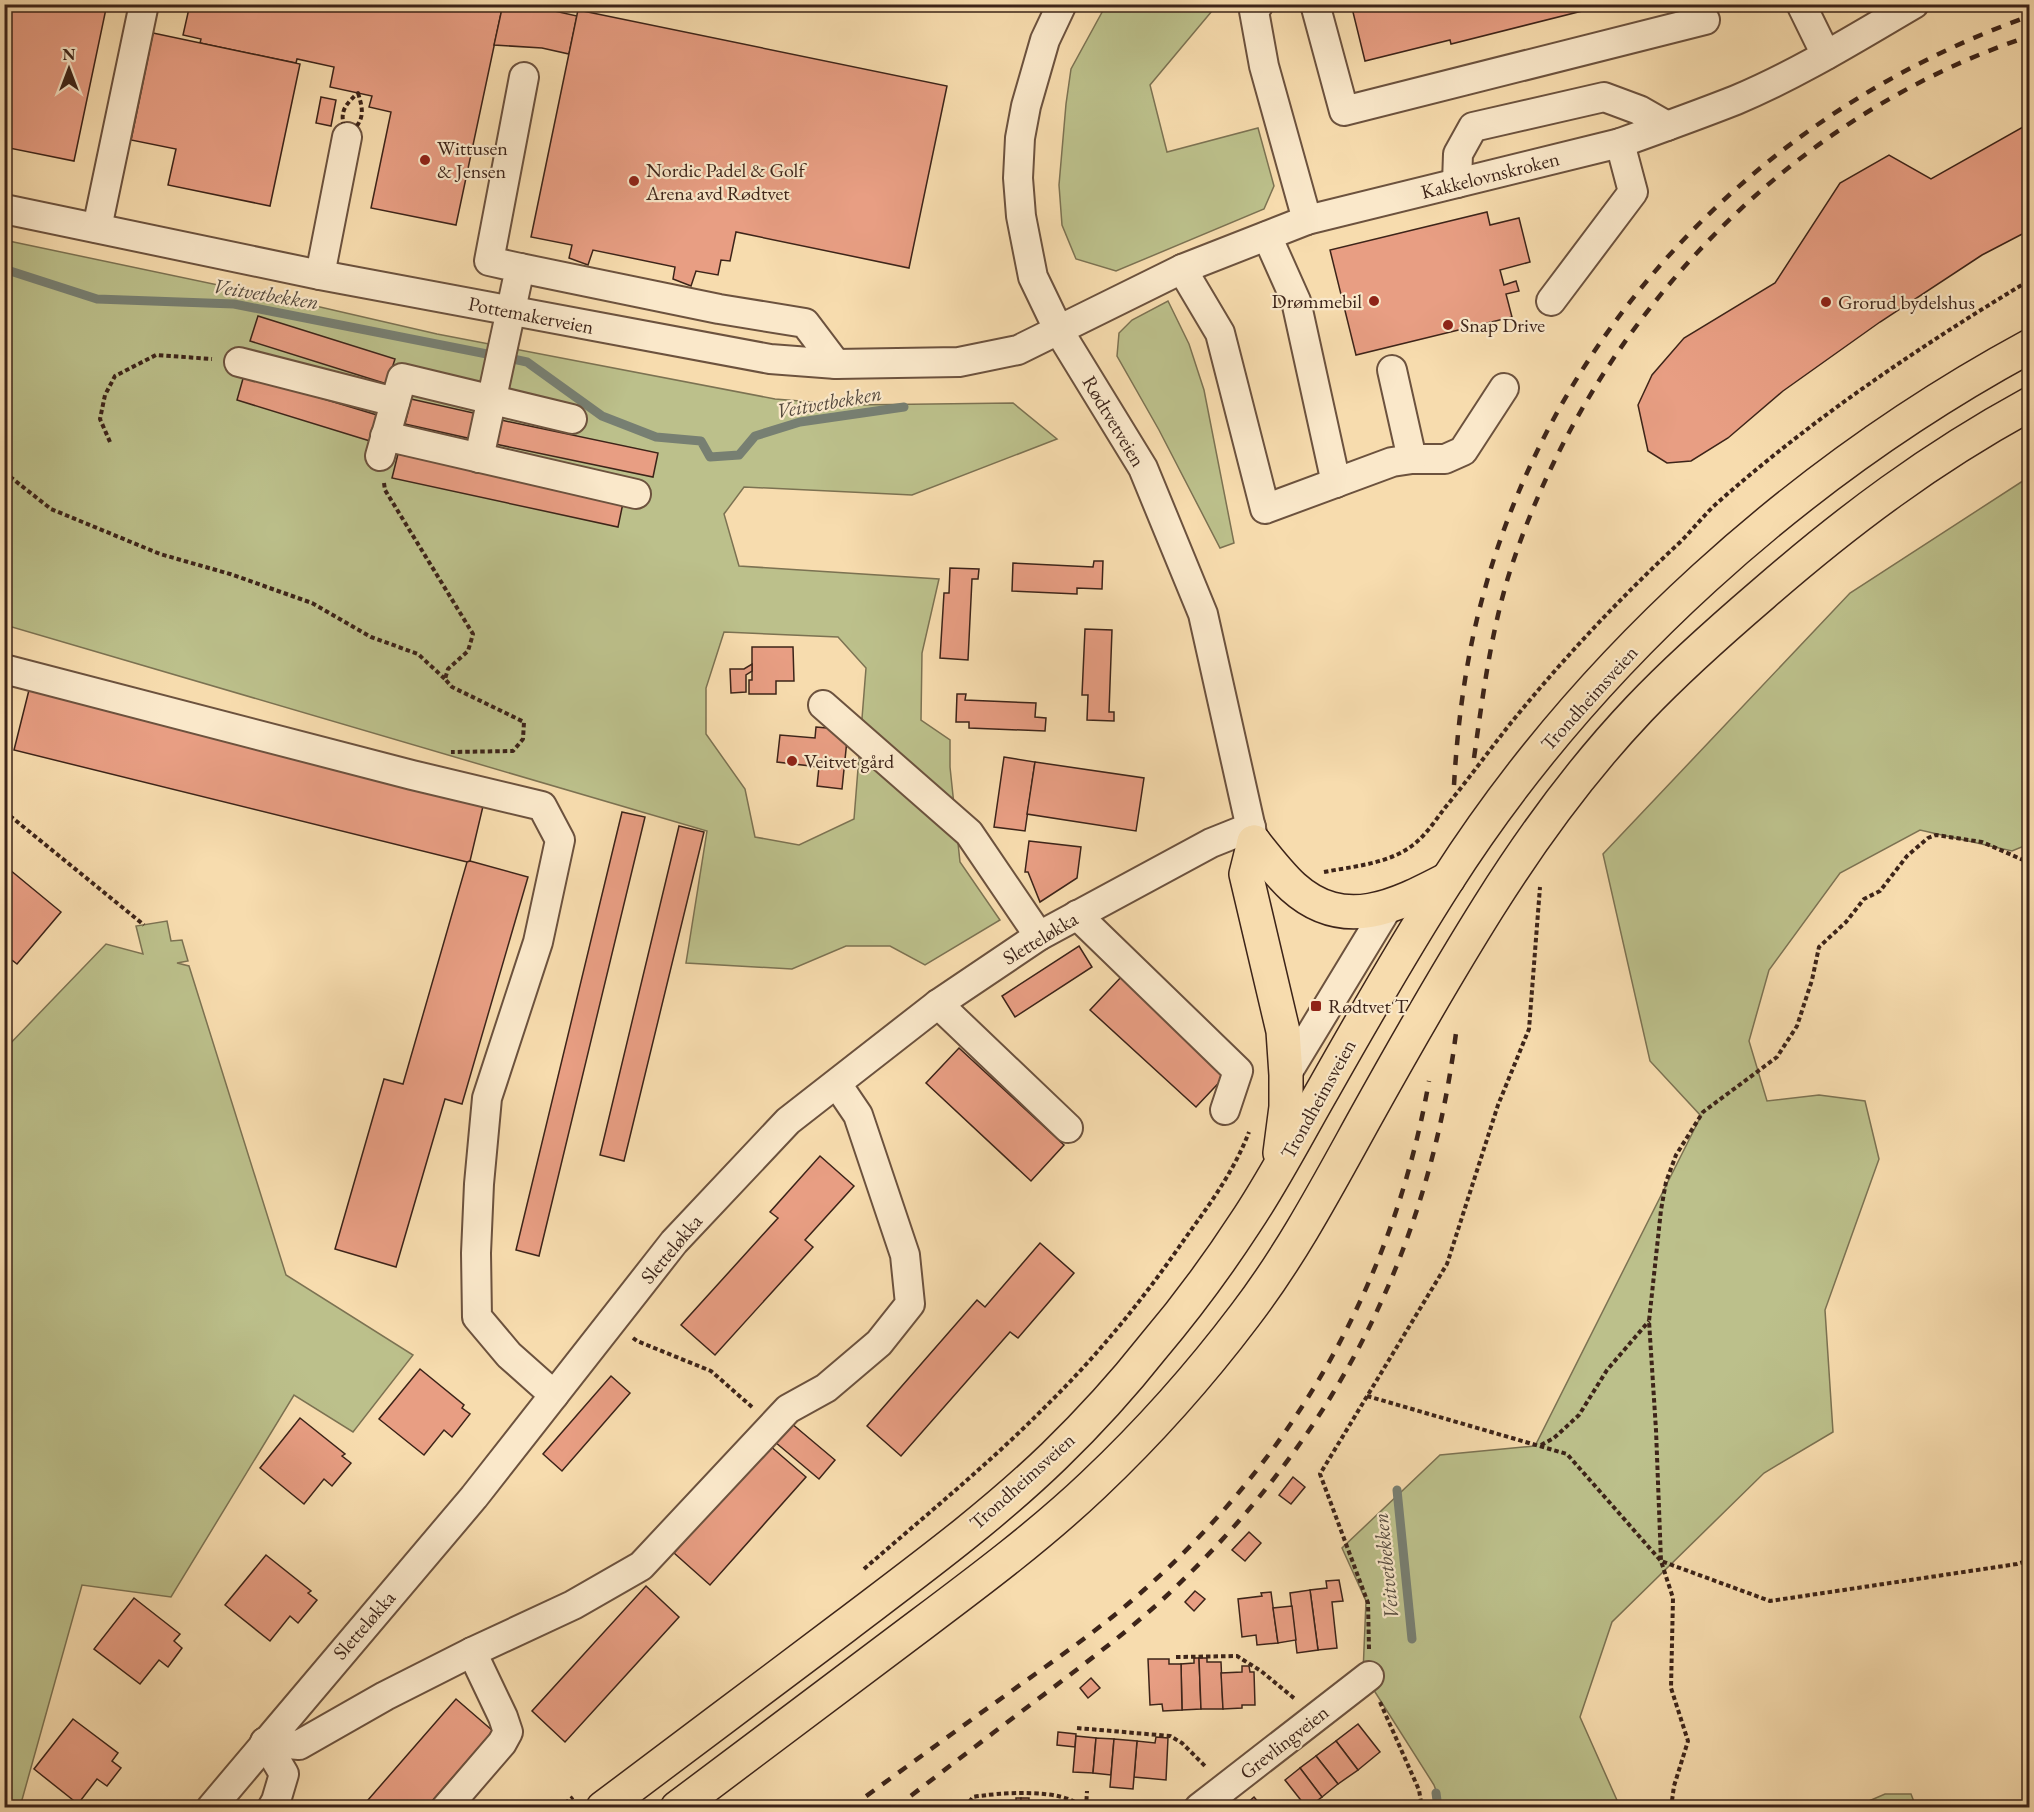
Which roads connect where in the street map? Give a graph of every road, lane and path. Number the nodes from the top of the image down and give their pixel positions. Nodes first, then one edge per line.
1 (144, 4) edge
2 (1062, 4) edge
3 (1259, 4) edge
4 (1315, 4) edge
5 (1801, 4) edge
6 (1914, 4) edge
7 (1705, 20) dead end
8 (1826, 55) junction
9 (524, 77) dead end
10 (344, 105) dead end
11 (363, 109) dead end
12 (1667, 126) junction
13 (347, 137) dead end
14 (1620, 143) junction
15 (1457, 183) junction
16 (4, 208) edge
17 (1307, 220) junction
18 (98, 228) junction
19 (1268, 236) junction
20 (520, 268) junction
21 (1182, 269) junction
22 (320, 275) junction
23 (2030, 280) edge
24 (1551, 301) dead end
25 (511, 312) junction
26 (1059, 331) junction
27 (2030, 346) edge
28 (239, 362) joint
29 (836, 364) junction
30 (1392, 370) dead end
31 (1504, 388) dead end
32 (492, 400) junction
33 (395, 402) junction
34 (2030, 404) edge
35 (572, 419) dead end
36 (110, 442) dead end
37 (382, 446) junction
38 (479, 458) junction
39 (1412, 459) junction
40 (4, 472) edge
41 (1336, 483) junction
42 (636, 494) dead end
43 (4, 669) edge
44 (446, 679) junction
45 (823, 705) dead end
46 (455, 752) dead end
47 (4, 811) edge
48 (1252, 834) junction
49 (2030, 863) edge
50 (1320, 873) dead end
51 (1448, 879) junction
52 (1540, 886) dead end
53 (1388, 907) junction
54 (1077, 915) junction
55 (144, 925) dead end
56 (1039, 936) junction
57 (938, 1004) junction
58 (1286, 1075) junction
59 (837, 1084) junction
60 (1225, 1110) dead end
61 (1253, 1123) dead end
62 (1068, 1128) dead end
63 (1276, 1172) junction
64 (612, 1321) junction
65 (1649, 1321) junction
66 (554, 1395) junction
67 (1367, 1396) junction
68 (773, 1425) junction
69 (1540, 1446) junction
70 (2030, 1560) edge
71 (1661, 1561) junction
72 (856, 1575) dead end
73 (472, 1652) junction
74 (1176, 1657) dead end
75 (1369, 1676) junction
76 (1317, 1716) junction
77 (1077, 1728) dead end
78 (265, 1742) junction
79 (1225, 1787) junction
80 (1087, 1791) dead end
81 (216, 1801) edge
82 (590, 1801) edge
83 (191, 1808) edge
84 (273, 1808) edge
85 (446, 1808) edge
86 (559, 1808) edge
87 (677, 1808) edge
88 (965, 1808) edge
89 (1081, 1808) edge
90 (1086, 1808) edge
91 (1199, 1808) edge
92 (1422, 1808) edge
93 (1671, 1808) edge

1 - 18 street
2 - 26 street, Rødtvetveien
3 - 17 street
4 - 7 street
5 - 8 street
6 - 8 street, Kakkelovnskroken
8 - 12 street, Kakkelovnskroken
9 - 20 street
10 - 11 path
12 - 14 street, Kakkelovnskroken
12 - 15 street
13 - 22 street
14 - 15 street, Kakkelovnskroken
14 - 24 street
15 - 17 street, Kakkelovnskroken
16 - 18 street, Pottemakerveien
17 - 19 street, Kakkelovnskroken
18 - 22 street, Pottemakerveien
19 - 21 street, Kakkelovnskroken
19 - 41 street
20 - 25 street
20 - 29 street
21 - 26 street, Kakkelovnskroken
21 - 41 street
22 - 25 street, Pottemakerveien
23 - 50 path
25 - 29 street, Pottemakerveien
25 - 32 street
26 - 29 street, Pottemakerveien
26 - 48 street, Rødtvetveien
27 - 51 highway, Trondheimsveien
28 - 33 street
28 - 36 path
30 - 39 street
31 - 39 street
32 - 33 street
32 - 35 street
32 - 38 street
33 - 37 street
34 - 87 highway
37 - 38 street
37 - 44 path
38 - 42 street
39 - 41 street
40 - 44 path
43 - 66 street
44 - 46 path
45 - 56 street
47 - 55 path
48 - 53 highway
48 - 54 street, Sletteløkka
48 - 58 highway
49 - 65 path
51 - 53 highway
51 - 63 highway, Trondheimsveien
52 - 67 path
53 - 58 street
54 - 56 street, Sletteløkka
54 - 60 street
56 - 57 street, Sletteløkka
57 - 59 street, Sletteløkka
57 - 62 street
58 - 63 highway
59 - 64 street, Sletteløkka
59 - 68 street
61 - 72 path
63 - 82 highway, Trondheimsveien
64 - 66 street, Sletteløkka
64 - 68 path
65 - 69 path
65 - 71 path
66 - 78 street, Sletteløkka
67 - 69 path
67 - 75 path
68 - 73 street
69 - 71 path
70 - 71 path
71 - 93 path
73 - 78 street
73 - 85 street
74 - 76 path
75 - 76 street, Grevlingveien
75 - 92 path
76 - 79 street, Grevlingveien
77 - 79 path
78 - 81 street, Sletteløkka
78 - 84 street
79 - 91 street, Grevlingveien
80 - 90 path
81 - 83 street
82 - 86 path
88 - 89 path

